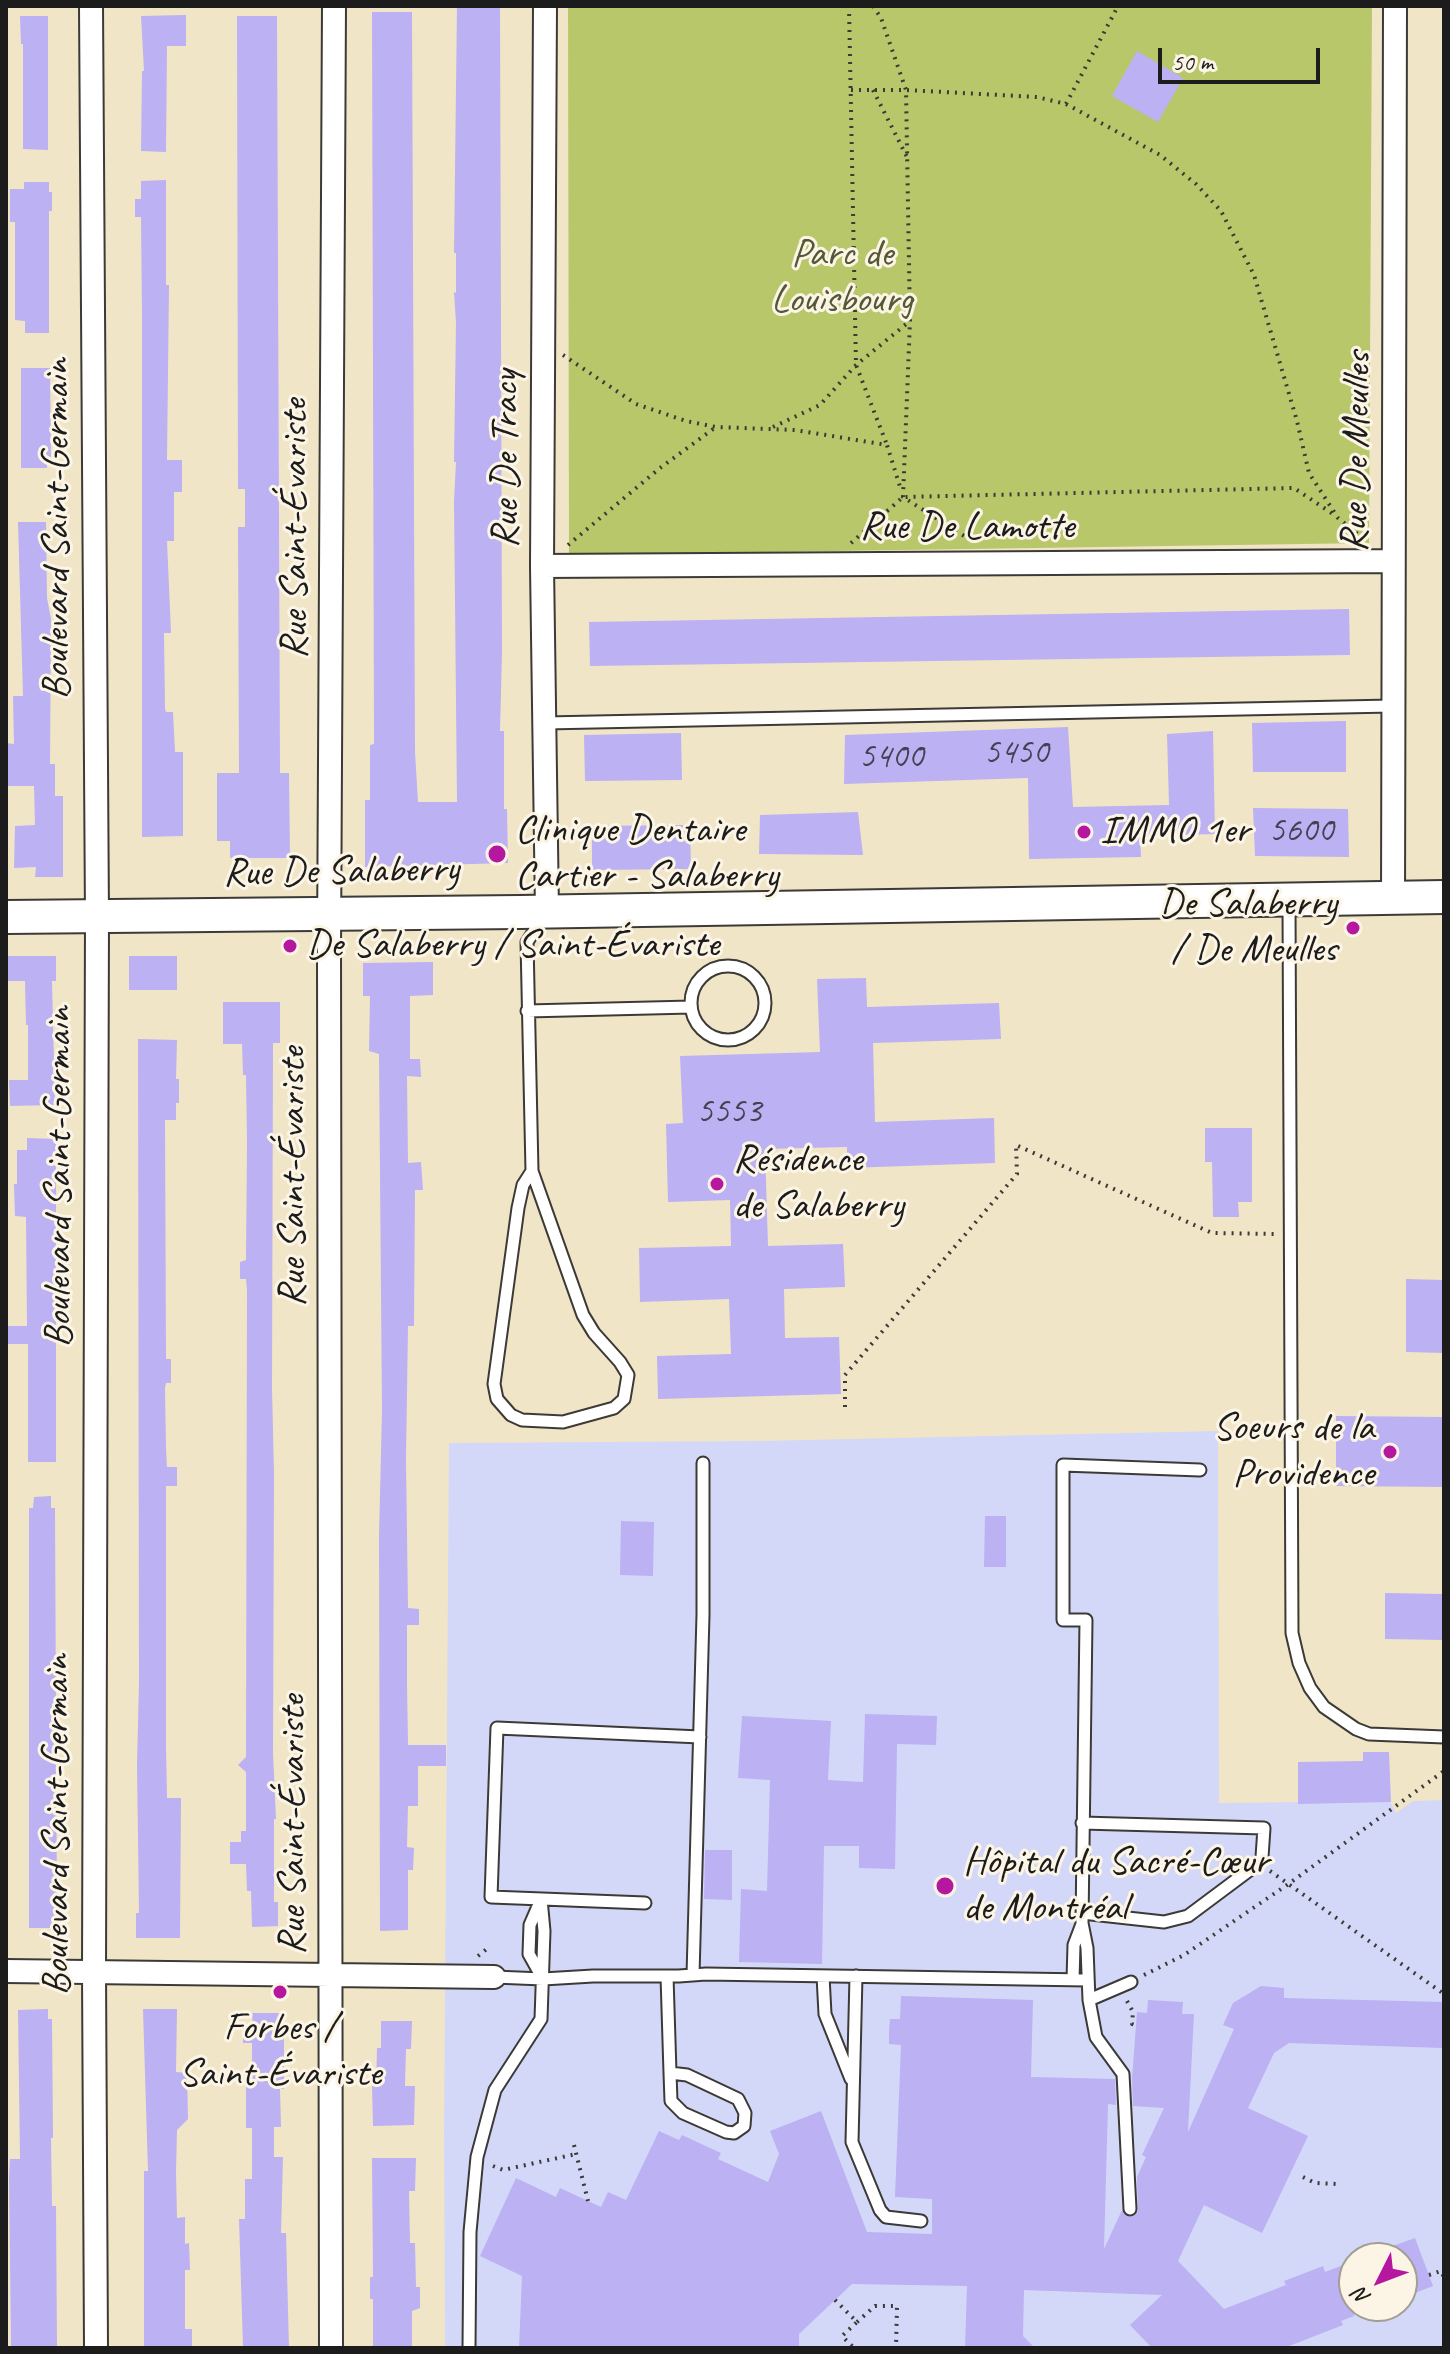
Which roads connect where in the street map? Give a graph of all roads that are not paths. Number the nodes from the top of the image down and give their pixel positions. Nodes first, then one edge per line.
1 (91, 6) edge
2 (334, 6) edge
3 (545, 6) edge
4 (1395, 6) edge
5 (1392, 561) junction
6 (542, 566) junction
7 (1392, 706) junction
8 (545, 723) junction
9 (1444, 897) edge
10 (1393, 898) junction
11 (1289, 899) junction
12 (547, 912) junction
13 (330, 915) junction
14 (6, 917) edge
15 (97, 917) junction
16 (691, 1007) junction
17 (527, 1011) junction
18 (532, 1171) junction
19 (703, 1463) dead end
20 (1200, 1470) dead end
21 (700, 1737) junction
22 (1444, 1737) edge
23 (1082, 1823) junction
24 (541, 1899) junction
25 (645, 1903) dead end
26 (1082, 1918) junction
27 (6, 1971) edge
28 (94, 1971) junction
29 (330, 1973) junction
30 (693, 1975) junction
31 (667, 1976) junction
32 (823, 1976) junction
33 (856, 1976) junction
34 (494, 1977) joint
35 (543, 1979) junction
36 (1073, 1980) junction
37 (1087, 1980) junction
38 (1131, 1982) road end
39 (1089, 2000) junction
40 (670, 2073) junction
41 (854, 2084) junction
42 (1130, 2209) dead end
43 (921, 2221) dead end
44 (96, 2348) edge
45 (331, 2348) edge
46 (469, 2348) edge

1 - 15 street, Boulevard Saint-Germain
2 - 13 street, Rue Saint-Évariste
3 - 6 street, Rue De Tracy
4 - 5 street, Rue De Meulles
5 - 6 street, Rue De Lamotte
5 - 7 street, Rue De Meulles
6 - 8 street, Rue De Tracy
7 - 8 lane
7 - 10 street, Rue De Meulles
8 - 12 street, Rue De Tracy
9 - 10 main road, Rue De Salaberry
10 - 11 main road, Rue De Salaberry
11 - 12 main road, Rue De Salaberry
11 - 22 lane
12 - 13 main road, Rue De Salaberry
12 - 17 lane
13 - 15 main road, Rue De Salaberry
13 - 29 street, Rue Saint-Évariste
14 - 15 main road, Rue De Salaberry
15 - 28 street, Boulevard Saint-Germain
16 - 16 lane
16 - 17 lane
17 - 18 lane
18 - 18 lane
19 - 21 lane
20 - 23 lane
21 - 24 lane
21 - 30 lane
23 - 26 lane
23 - 26 lane
24 - 25 lane
24 - 35 lane
26 - 36 lane
26 - 37 lane
27 - 28 street
28 - 29 street
28 - 44 street, Boulevard Saint-Germain
29 - 34 street
29 - 45 street, Rue Saint-Évariste
30 - 31 lane
30 - 32 lane
31 - 35 lane
31 - 40 lane
32 - 33 lane
32 - 41 lane
33 - 36 lane
33 - 41 lane
34 - 35 lane
35 - 46 lane
36 - 37 lane
37 - 39 lane
38 - 39 lane
39 - 42 lane
40 - 40 lane
41 - 43 lane

